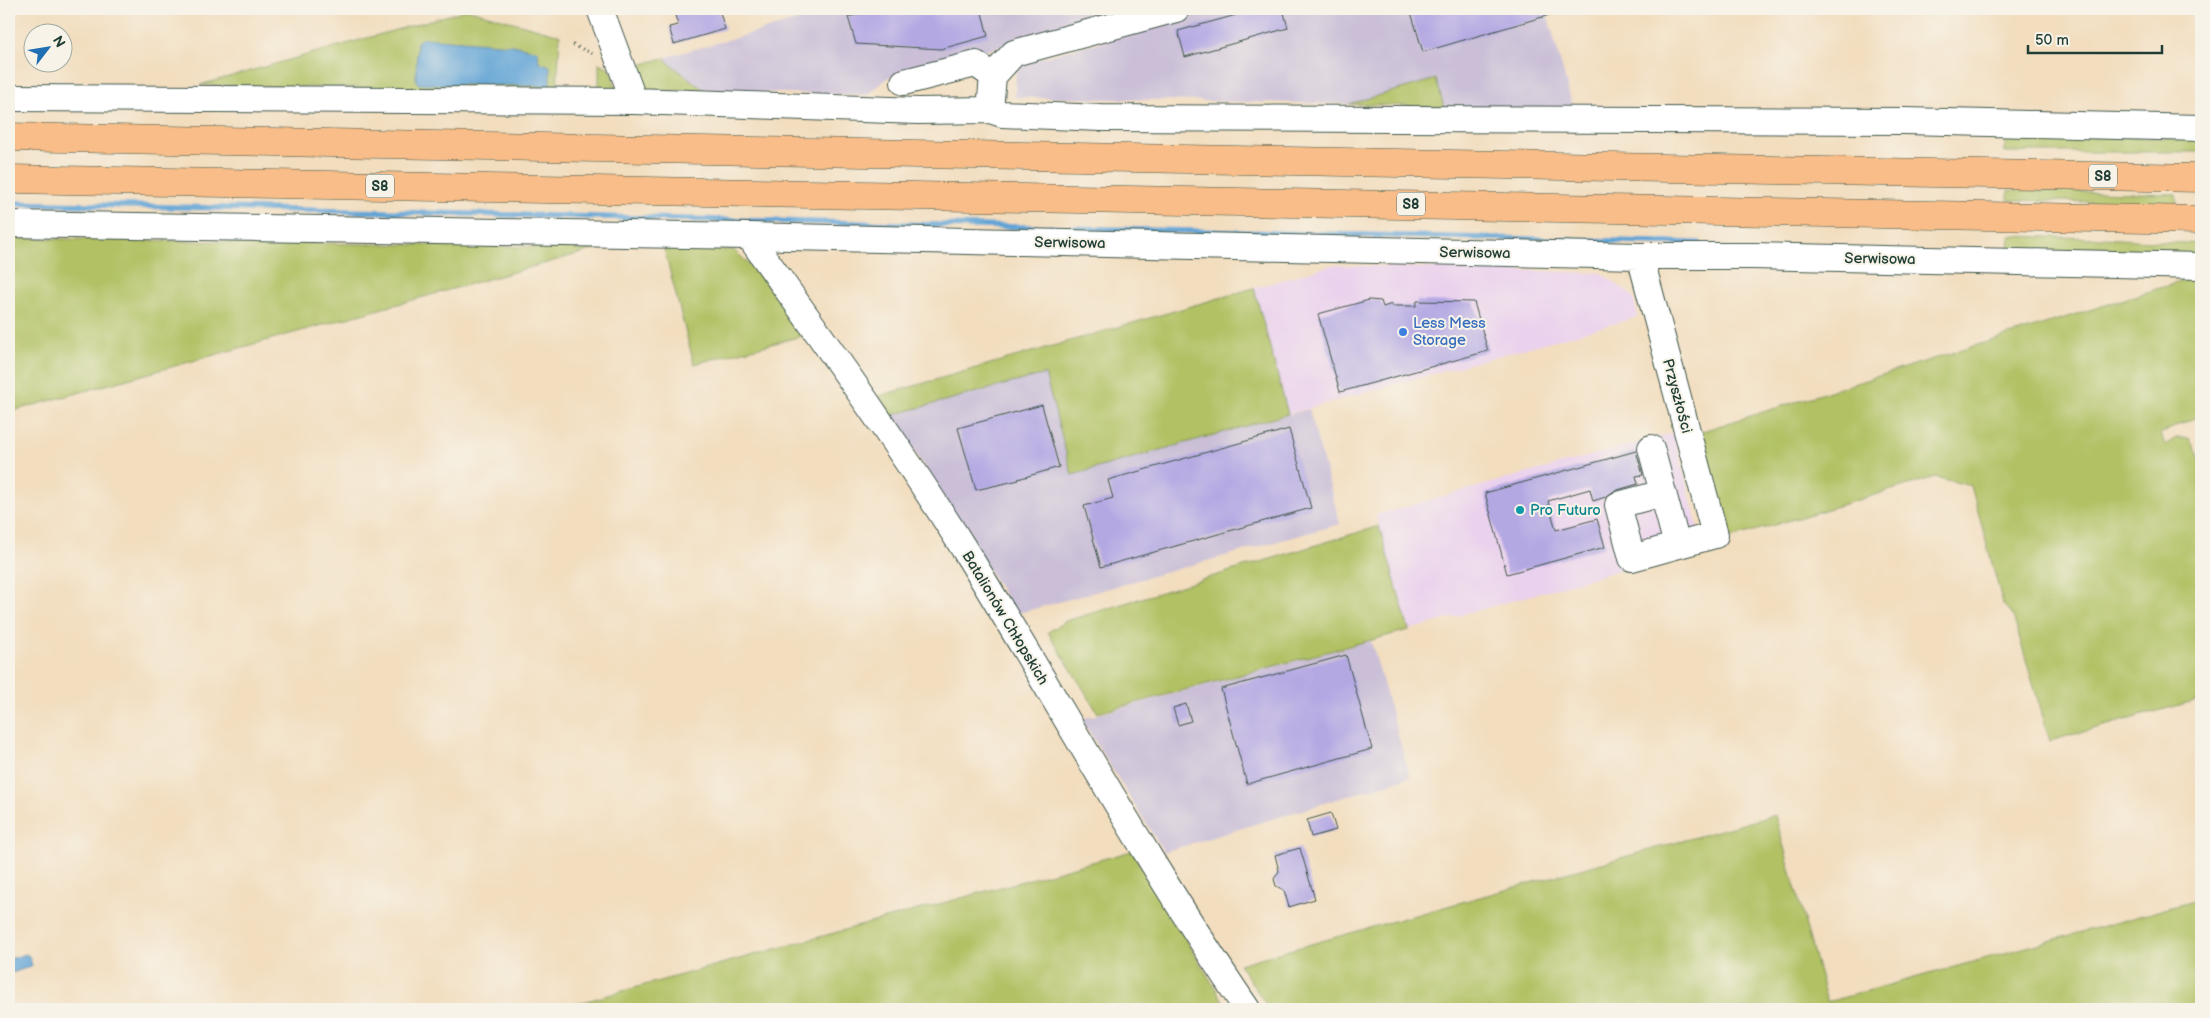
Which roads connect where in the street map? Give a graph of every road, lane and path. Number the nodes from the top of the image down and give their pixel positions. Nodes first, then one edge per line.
1 (600, 9) edge
2 (1176, 9) edge
3 (994, 76) junction
4 (904, 82) dead end
5 (9, 98) edge
6 (634, 101) junction
7 (990, 110) junction
8 (2201, 128) edge
9 (9, 138) edge
10 (2201, 178) edge
11 (9, 179) edge
12 (2201, 220) edge
13 (9, 224) edge
14 (749, 236) junction
15 (1640, 256) junction
16 (2201, 266) edge
17 (1651, 448) dead end
18 (1663, 493) junction
19 (1677, 545) junction
20 (1247, 1009) edge

1 - 6 street
2 - 3 street
3 - 4 street
3 - 7 street
5 - 6 street
6 - 7 street
7 - 8 street
9 - 10 highway, S8
11 - 12 highway, S8
13 - 14 street, Serwisowa
14 - 15 street, Serwisowa
14 - 20 street, Batalionów Chłopskich
15 - 16 street, Serwisowa
15 - 19 street, Przyszłości
17 - 18 street
18 - 19 street
18 - 19 street

